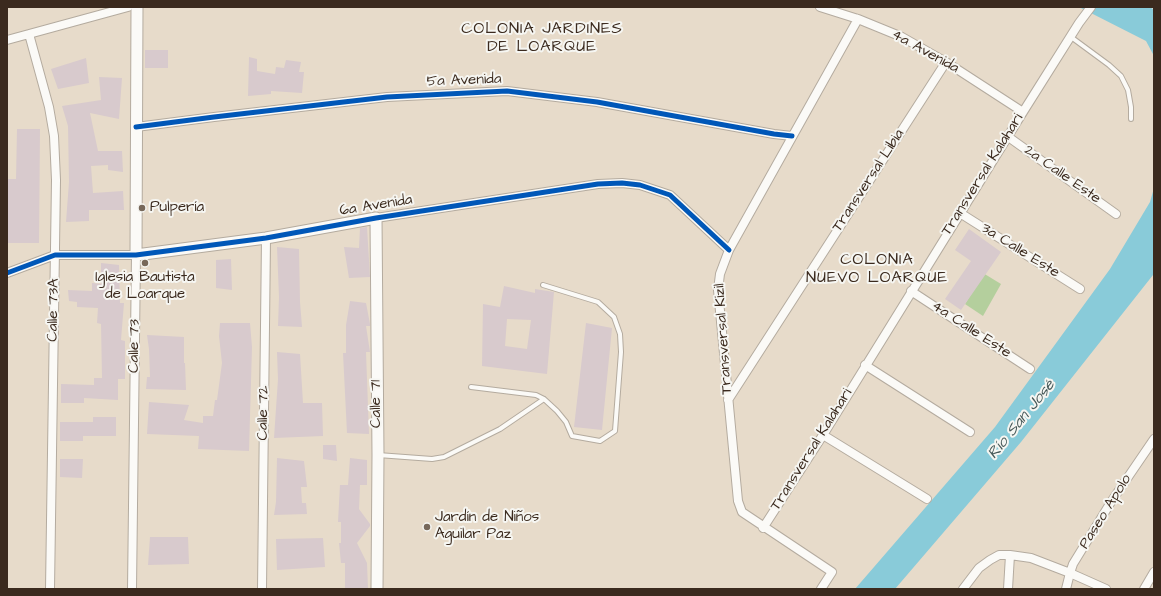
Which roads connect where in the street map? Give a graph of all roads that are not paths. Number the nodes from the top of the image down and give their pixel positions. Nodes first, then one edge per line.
1 (128, 7) edge
2 (136, 7) edge
3 (820, 7) edge
4 (1091, 7) edge
5 (858, 19) junction
6 (29, 34) junction
7 (1071, 36) junction
8 (7, 40) edge
9 (946, 62) junction
10 (1023, 112) junction
11 (1131, 119) dead end
12 (136, 127) junction
13 (792, 136) junction
14 (1007, 136) junction
15 (960, 213) junction
16 (1116, 214) dead end
17 (376, 218) junction
18 (266, 238) junction
19 (729, 250) junction
20 (55, 255) junction
21 (136, 255) junction
22 (7, 273) edge
23 (543, 285) dead end
24 (1080, 289) dead end
25 (911, 291) junction
26 (865, 365) junction
27 (1030, 370) dead end
28 (471, 387) dead end
29 (544, 399) junction
30 (728, 400) junction
31 (970, 432) dead end
32 (823, 436) junction
33 (1154, 439) edge
34 (378, 455) junction
35 (927, 499) dead end
36 (763, 528) junction
37 (1010, 554) junction
38 (1070, 572) junction
39 (1154, 572) edge
40 (50, 589) edge
41 (132, 589) edge
42 (262, 589) edge
43 (377, 589) edge
44 (821, 589) edge
45 (963, 589) edge
46 (1008, 589) edge
47 (1066, 589) edge
48 (1106, 589) edge
49 (1144, 589) edge

1 - 6 street
2 - 12 street, Calle 73
3 - 5 street, 4a Avenida
4 - 7 street, Transversal Kalahari
5 - 9 street, 4a Avenida
5 - 13 street, Transversal Kizil
6 - 8 street
6 - 20 street, Calle 73A
7 - 10 street, Transversal Kalahari
7 - 11 lane
9 - 10 street, 4a Avenida
9 - 30 street, Transversal Libia
10 - 14 street, Transversal Kalahari
12 - 13 street, 5a Avenida
12 - 21 street, Calle 73
13 - 19 street, Transversal Kizil
14 - 15 street, Transversal Kalahari
14 - 16 street, 2a Calle Este
15 - 24 street, 3a Calle Este
15 - 25 street, Transversal Kalahari
17 - 18 street, 6a Avenida
17 - 19 street, 6a Avenida
17 - 34 street, Calle 71
18 - 21 street, 6a Avenida
18 - 42 street, Calle 72
19 - 30 street, Transversal Kizil
20 - 21 street, 6a Avenida
20 - 22 street, 6a Avenida
20 - 40 street, Calle 73A
21 - 41 street, Calle 73
23 - 29 lane
25 - 26 street, Transversal Kalahari
25 - 27 street, 4a Calle Este
26 - 31 street
26 - 32 street, Transversal Kalahari
28 - 29 lane
29 - 34 lane
30 - 36 street, Transversal Kizil
32 - 35 street
32 - 36 street, Transversal Kalahari
33 - 38 street, Paseo Apolo
34 - 43 street, Calle 71
36 - 44 street, Transversal Kizil
37 - 38 street
37 - 45 street
37 - 46 street
38 - 47 street, Paseo Apolo
38 - 48 street
39 - 49 street

